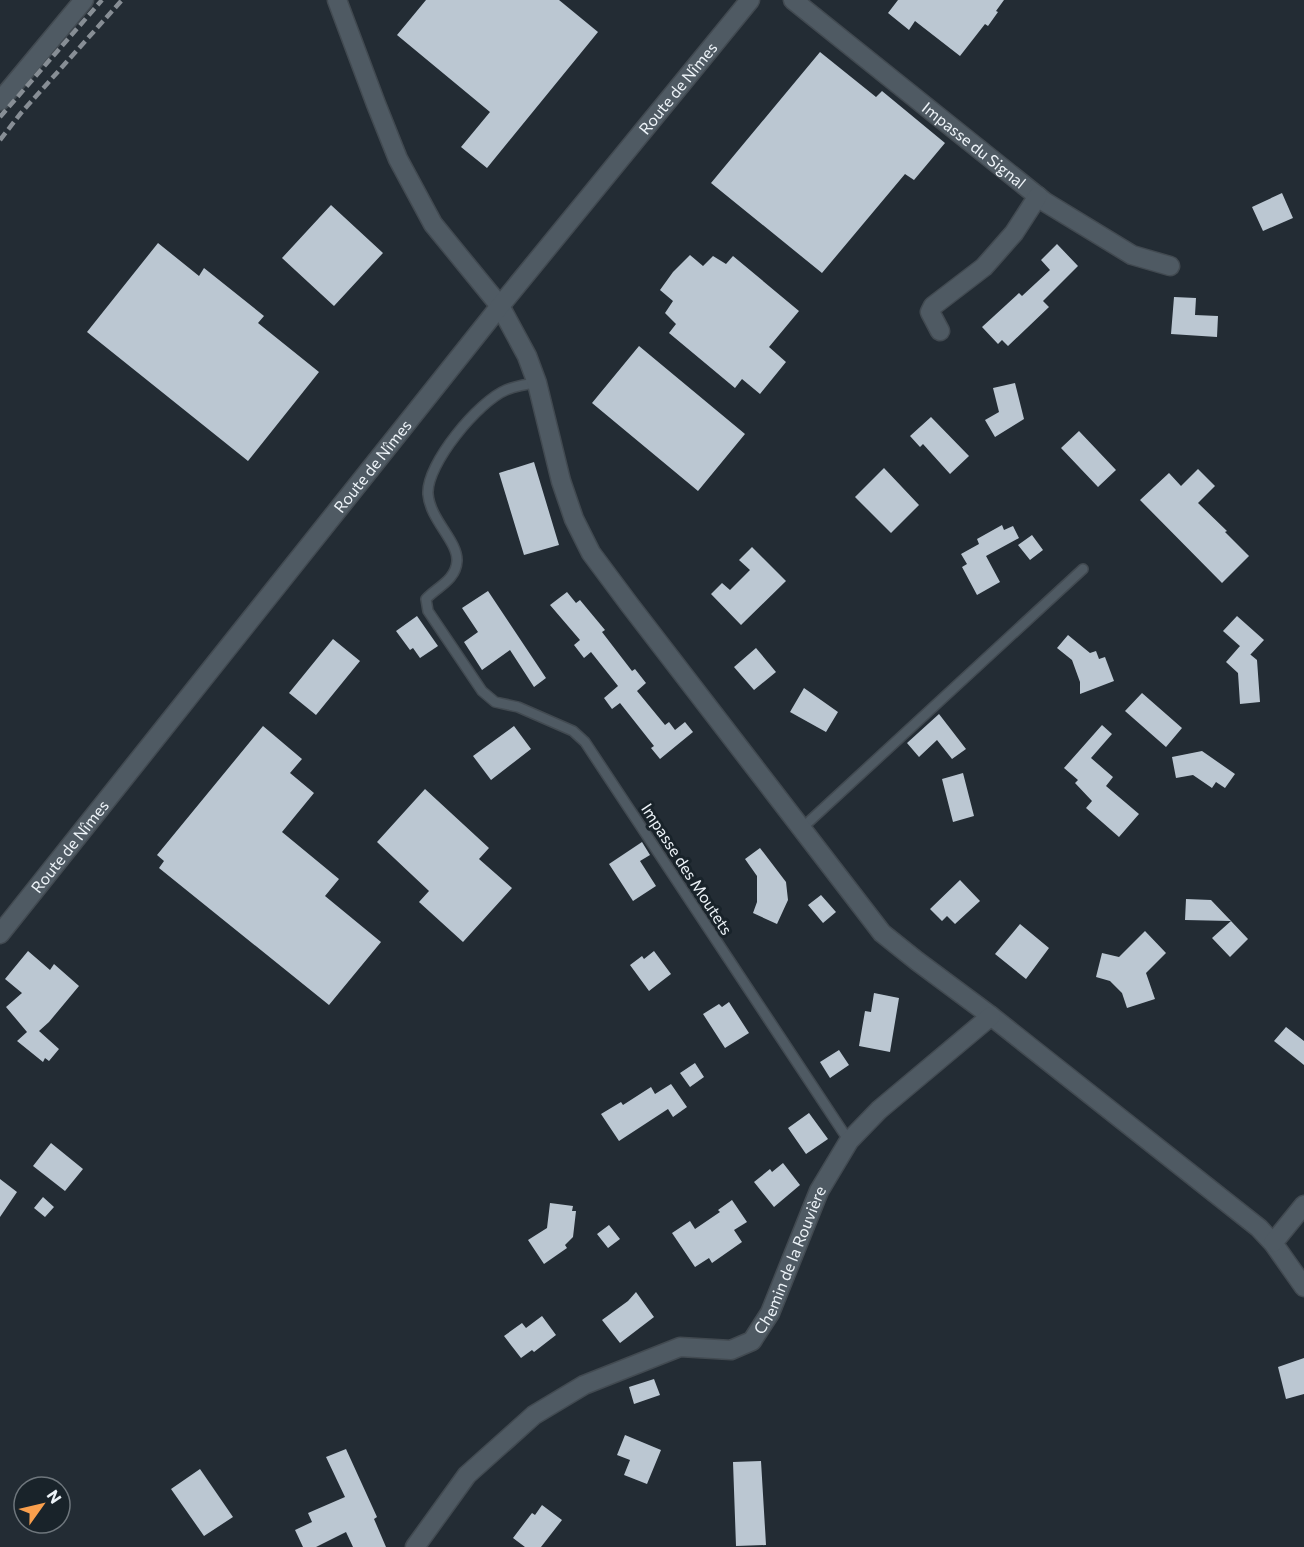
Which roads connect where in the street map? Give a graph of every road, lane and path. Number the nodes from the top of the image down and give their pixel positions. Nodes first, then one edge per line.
1 (84, 0) edge
2 (337, 0) edge
3 (750, 0) edge
4 (793, 0) edge
5 (0, 101) edge
6 (1038, 196) junction
7 (1170, 266) dead end
8 (500, 306) junction
9 (940, 331) dead end
10 (537, 383) junction
11 (1083, 569) dead end
12 (801, 829) junction
13 (0, 934) edge
14 (991, 1016) junction
15 (849, 1141) junction
16 (1304, 1204) edge
17 (1273, 1243) junction
18 (1304, 1287) edge
19 (415, 1547) edge

1 - 5 street
2 - 8 street
3 - 8 street, Route de Nîmes
4 - 6 street, Impasse du Signal
6 - 7 street, Impasse du Signal
6 - 9 street
8 - 10 street
8 - 13 street, Route de Nîmes
10 - 12 street
10 - 15 lane, Impasse des Moutets
11 - 12 lane
12 - 14 street
14 - 15 street, Chemin de la Rouvière
14 - 17 street
15 - 19 street, Chemin de la Rouvière
16 - 17 street
17 - 18 street

